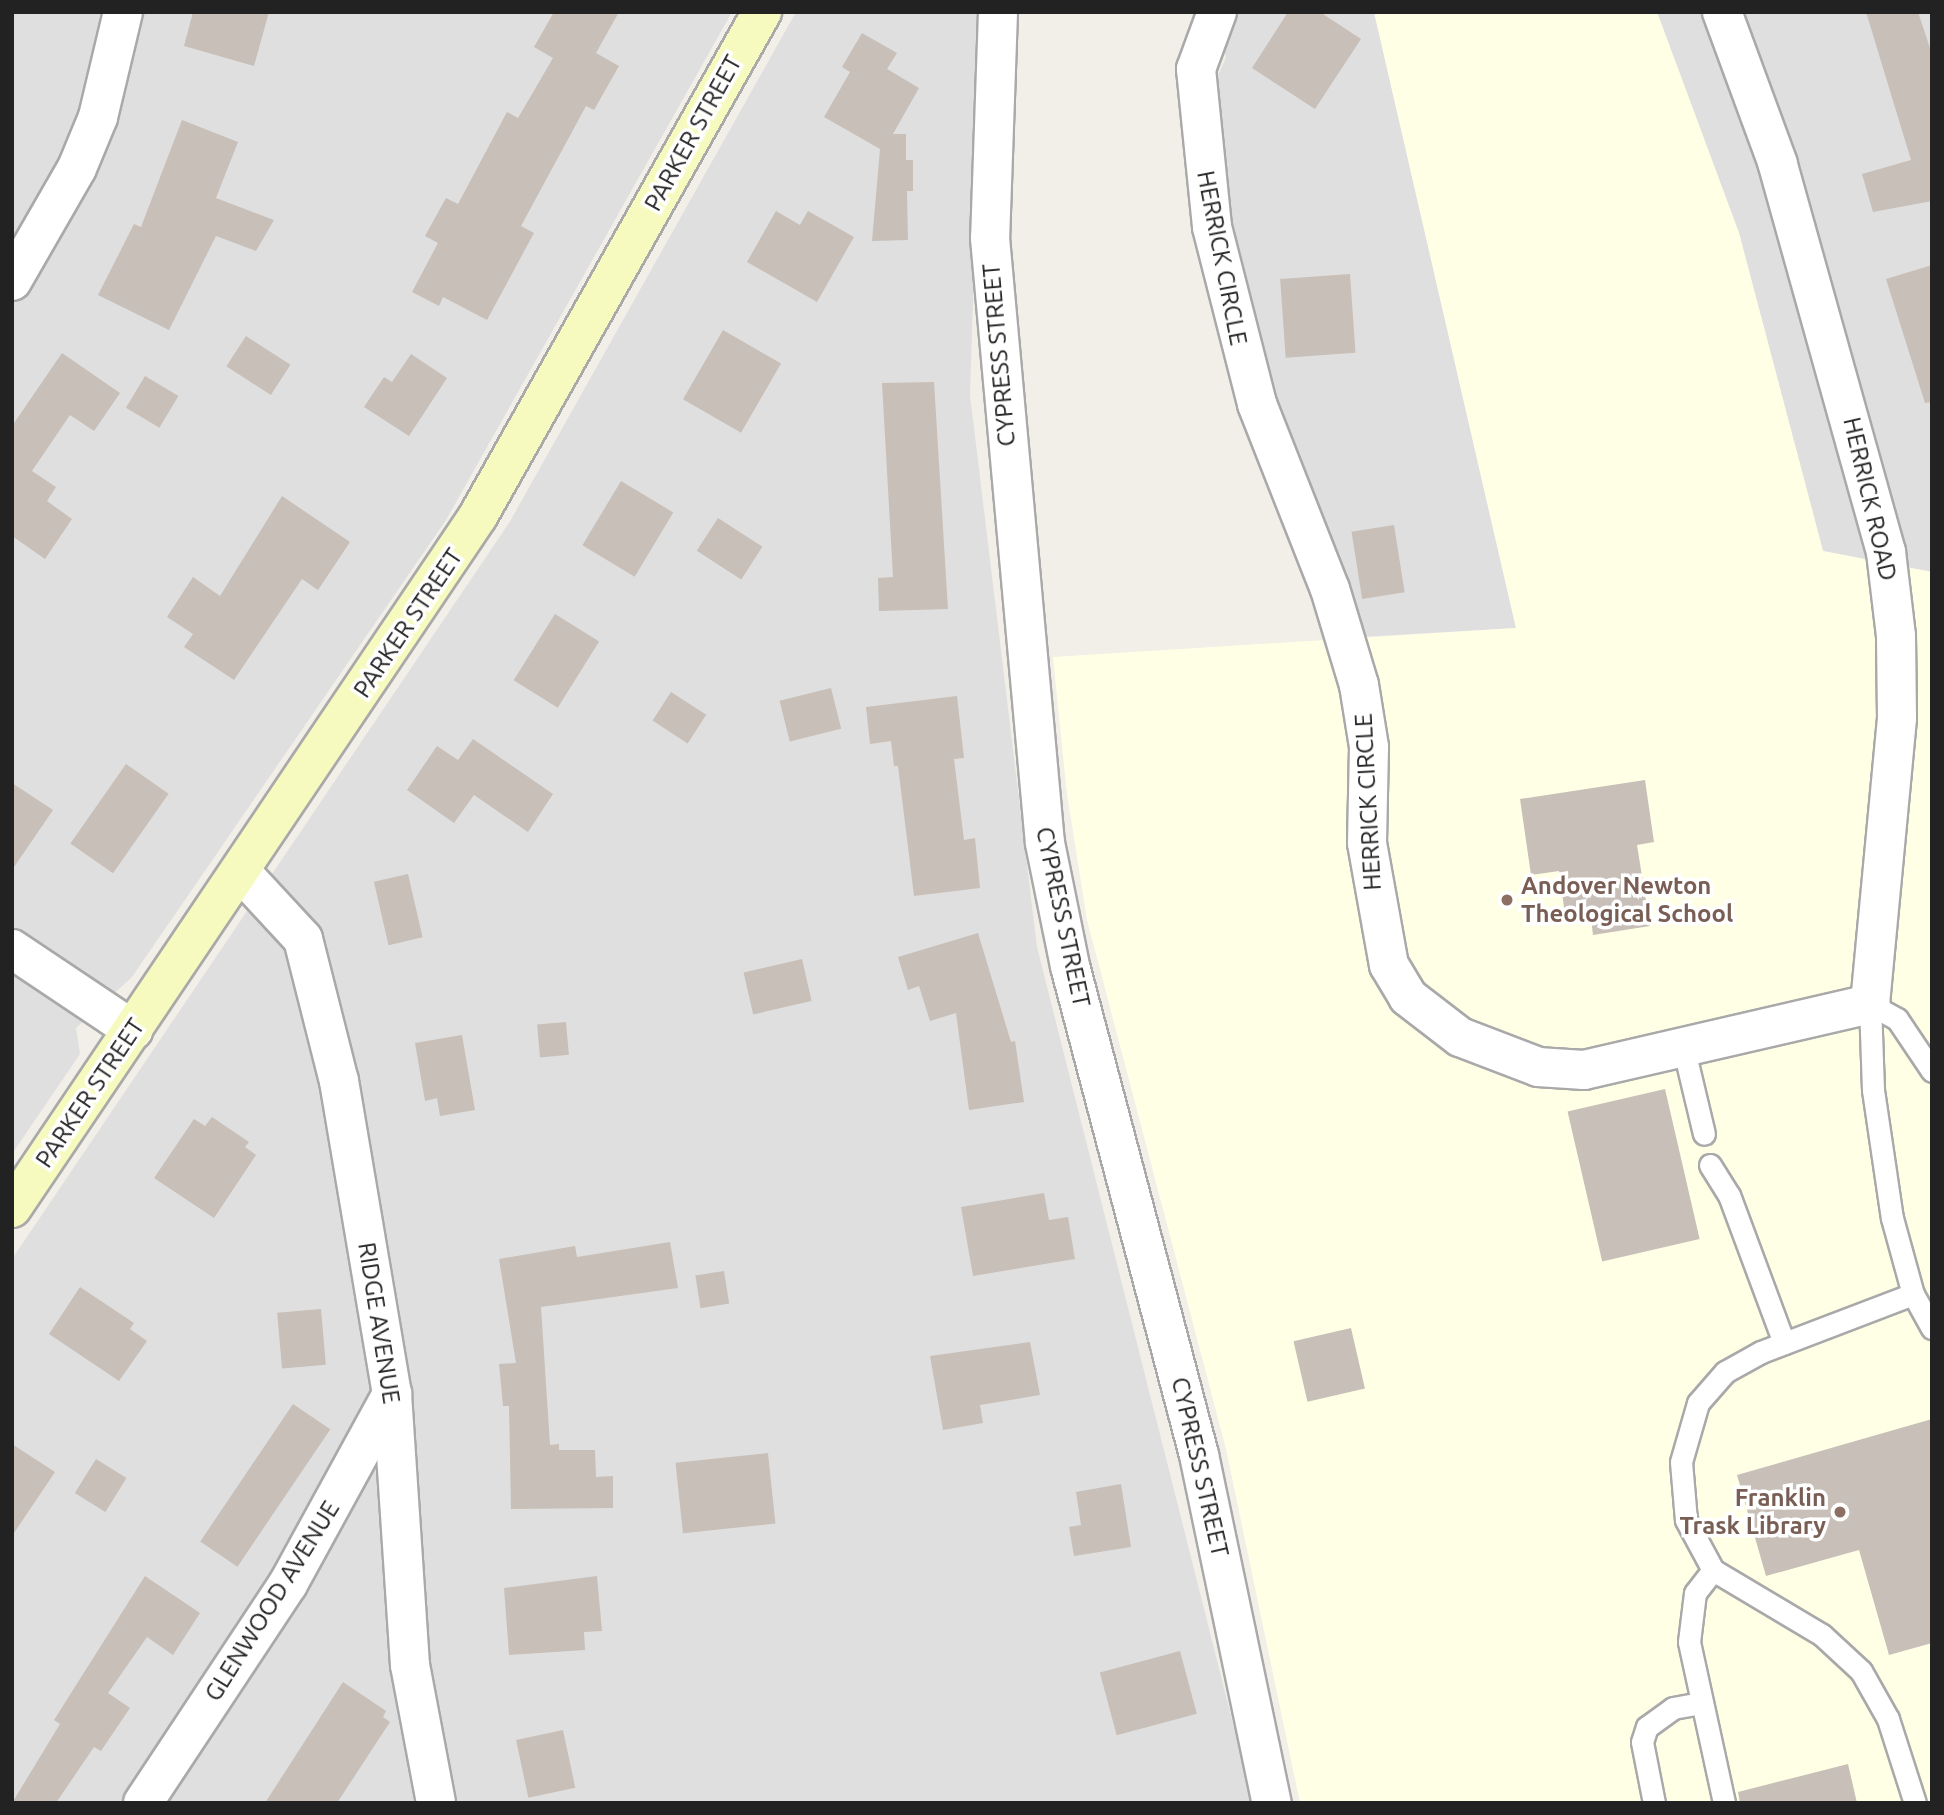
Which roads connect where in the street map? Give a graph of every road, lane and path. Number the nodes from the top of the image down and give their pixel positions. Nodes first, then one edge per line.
1 (123, 12) edge
2 (762, 12) edge
3 (998, 12) edge
4 (1217, 12) edge
5 (1722, 12) edge
6 (12, 281) edge
7 (240, 871) junction
8 (12, 950) edge
9 (1870, 1004) junction
10 (133, 1030) junction
11 (1684, 1050) junction
12 (1932, 1070) edge
13 (1704, 1134) dead end
14 (1710, 1165) dead end
15 (12, 1208) edge
16 (1913, 1294) junction
17 (1932, 1328) edge
18 (1784, 1343) junction
19 (392, 1394) junction
20 (1713, 1570) junction
21 (1702, 1703) junction
22 (143, 1803) edge
23 (436, 1803) edge
24 (1272, 1803) edge
25 (1654, 1803) edge
26 (1724, 1803) edge
27 (1915, 1803) edge

1 - 6 street
2 - 7 main road, PARKER STREET
3 - 24 street, CYPRESS STREET
4 - 11 street, HERRICK CIRCLE
5 - 9 street, HERRICK ROAD
7 - 10 main road, PARKER STREET
7 - 19 street, RIDGE AVENUE
8 - 10 street
9 - 11 street, HERRICK CIRCLE
9 - 12 lane
9 - 16 lane
10 - 15 main road, PARKER STREET
11 - 13 lane
14 - 18 lane
16 - 17 lane
16 - 18 lane
18 - 20 lane
19 - 22 street, GLENWOOD AVENUE
19 - 23 street, RIDGE AVENUE
20 - 21 lane
20 - 27 lane
21 - 25 lane
21 - 26 lane

